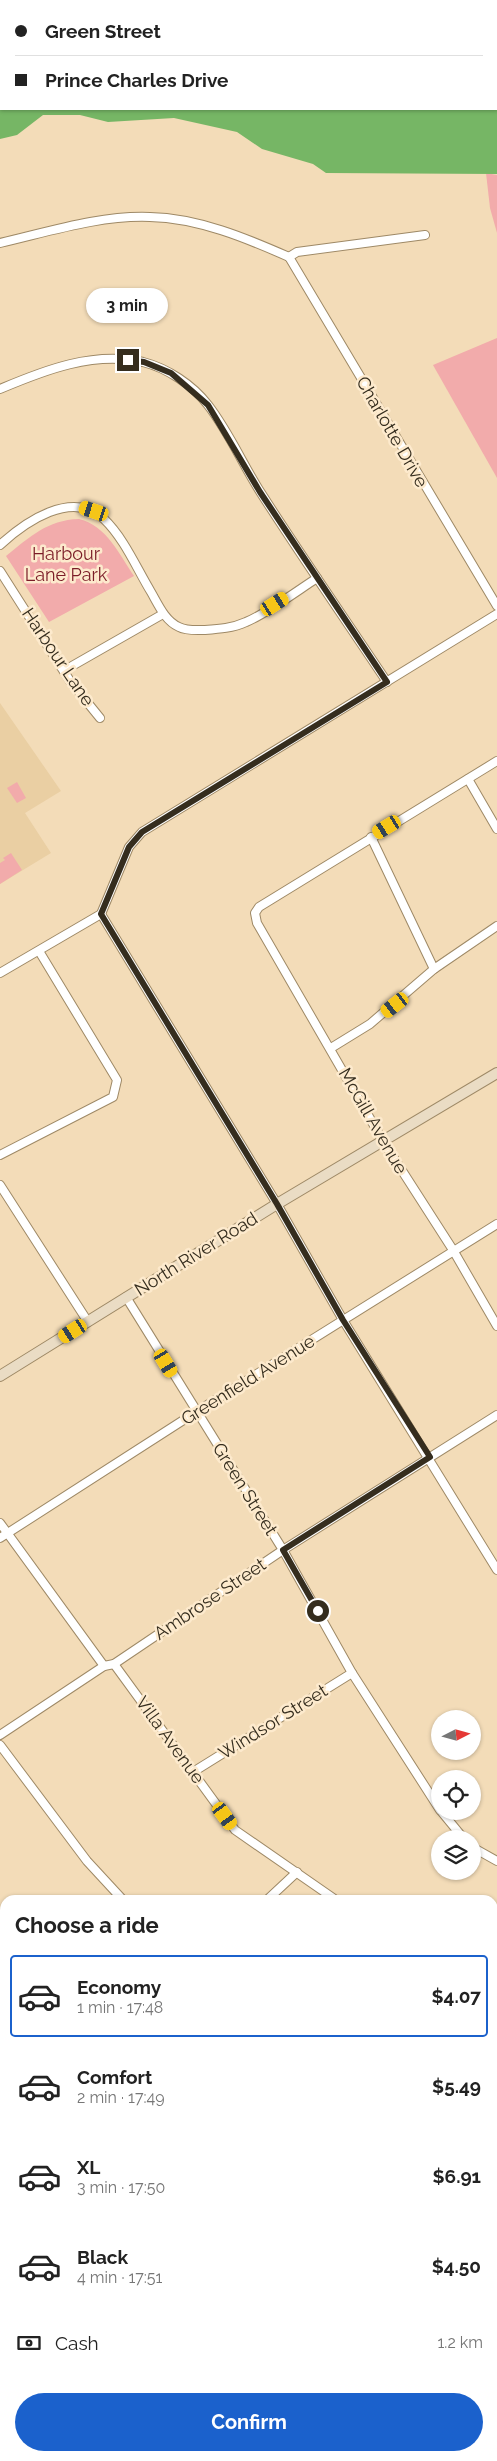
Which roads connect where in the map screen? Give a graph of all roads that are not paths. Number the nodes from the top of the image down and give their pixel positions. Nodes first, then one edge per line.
1 (425, 235) dead end
2 (0, 243) edge
3 (289, 257) junction
4 (0, 389) edge
5 (0, 545) edge
6 (0, 571) edge
7 (317, 578) junction
8 (497, 606) edge
9 (163, 614) junction
10 (497, 614) edge
11 (65, 670) junction
12 (387, 682) junction
13 (100, 718) dead end
14 (497, 761) edge
15 (468, 779) junction
16 (497, 828) edge
17 (371, 837) junction
18 (101, 914) junction
19 (497, 926) edge
20 (39, 951) junction
21 (434, 969) junction
22 (0, 973) edge
23 (332, 1048) junction
24 (497, 1073) edge
25 (383, 1141) junction
26 (0, 1155) edge
27 (0, 1185) edge
28 (277, 1204) junction
29 (497, 1224) edge
30 (453, 1250) junction
31 (126, 1297) junction
32 (343, 1320) junction
33 (88, 1322) junction
34 (497, 1326) edge
35 (0, 1376) edge
36 (196, 1412) junction
37 (497, 1415) edge
38 (430, 1457) junction
39 (0, 1523) edge
40 (8, 1533) junction
41 (0, 1538) edge
42 (283, 1550) junction
43 (497, 1570) edge
44 (114, 1664) junction
45 (104, 1666) junction
46 (352, 1673) junction
47 (0, 1735) edge
48 (0, 1745) edge
49 (193, 1772) junction
50 (431, 1797) edge
51 (448, 1820) edge
52 (456, 1830) edge
53 (481, 1852) edge
54 (497, 1860) edge
55 (297, 1872) junction
56 (118, 1895) edge
57 (272, 1895) edge
58 (329, 1895) edge

1 - 3 street
2 - 3 street
3 - 8 street, Charlotte Drive
4 - 7 street
5 - 9 street
6 - 11 street, Harbour Lane
7 - 9 street
7 - 12 street
9 - 11 street
10 - 12 street
11 - 13 street, Harbour Lane
12 - 18 street
14 - 15 street
15 - 16 street
15 - 17 street
17 - 21 street
17 - 23 street, McGill Avenue
18 - 20 street
18 - 28 street
19 - 21 street
20 - 22 street
20 - 26 street
21 - 23 street
23 - 25 street, McGill Avenue
24 - 25 main road, North River Road
25 - 28 main road, North River Road
25 - 30 street, McGill Avenue
27 - 33 street
28 - 31 main road, North River Road
28 - 32 street
29 - 30 street, Greenfield Avenue
30 - 32 street, Greenfield Avenue
30 - 34 street, McGill Avenue
31 - 33 main road, North River Road
31 - 36 street, Green Street
32 - 36 street, Greenfield Avenue
32 - 38 street
33 - 35 main road, North River Road
36 - 40 street, Greenfield Avenue
36 - 42 street, Green Street
37 - 38 street, Ambrose Street
38 - 42 street, Ambrose Street
38 - 43 street
39 - 40 street
40 - 41 street, Greenfield Avenue
40 - 45 street
42 - 44 street, Ambrose Street
42 - 46 street, Green Street
44 - 45 street, Ambrose Street
44 - 49 street, Villa Avenue
45 - 47 street, Ambrose Street
46 - 49 street, Windsor Street
46 - 50 street, Green Street
48 - 56 street
49 - 55 street, Villa Avenue
51 - 52 street, Green Street
53 - 54 street
55 - 57 street
55 - 58 street, Villa Avenue

